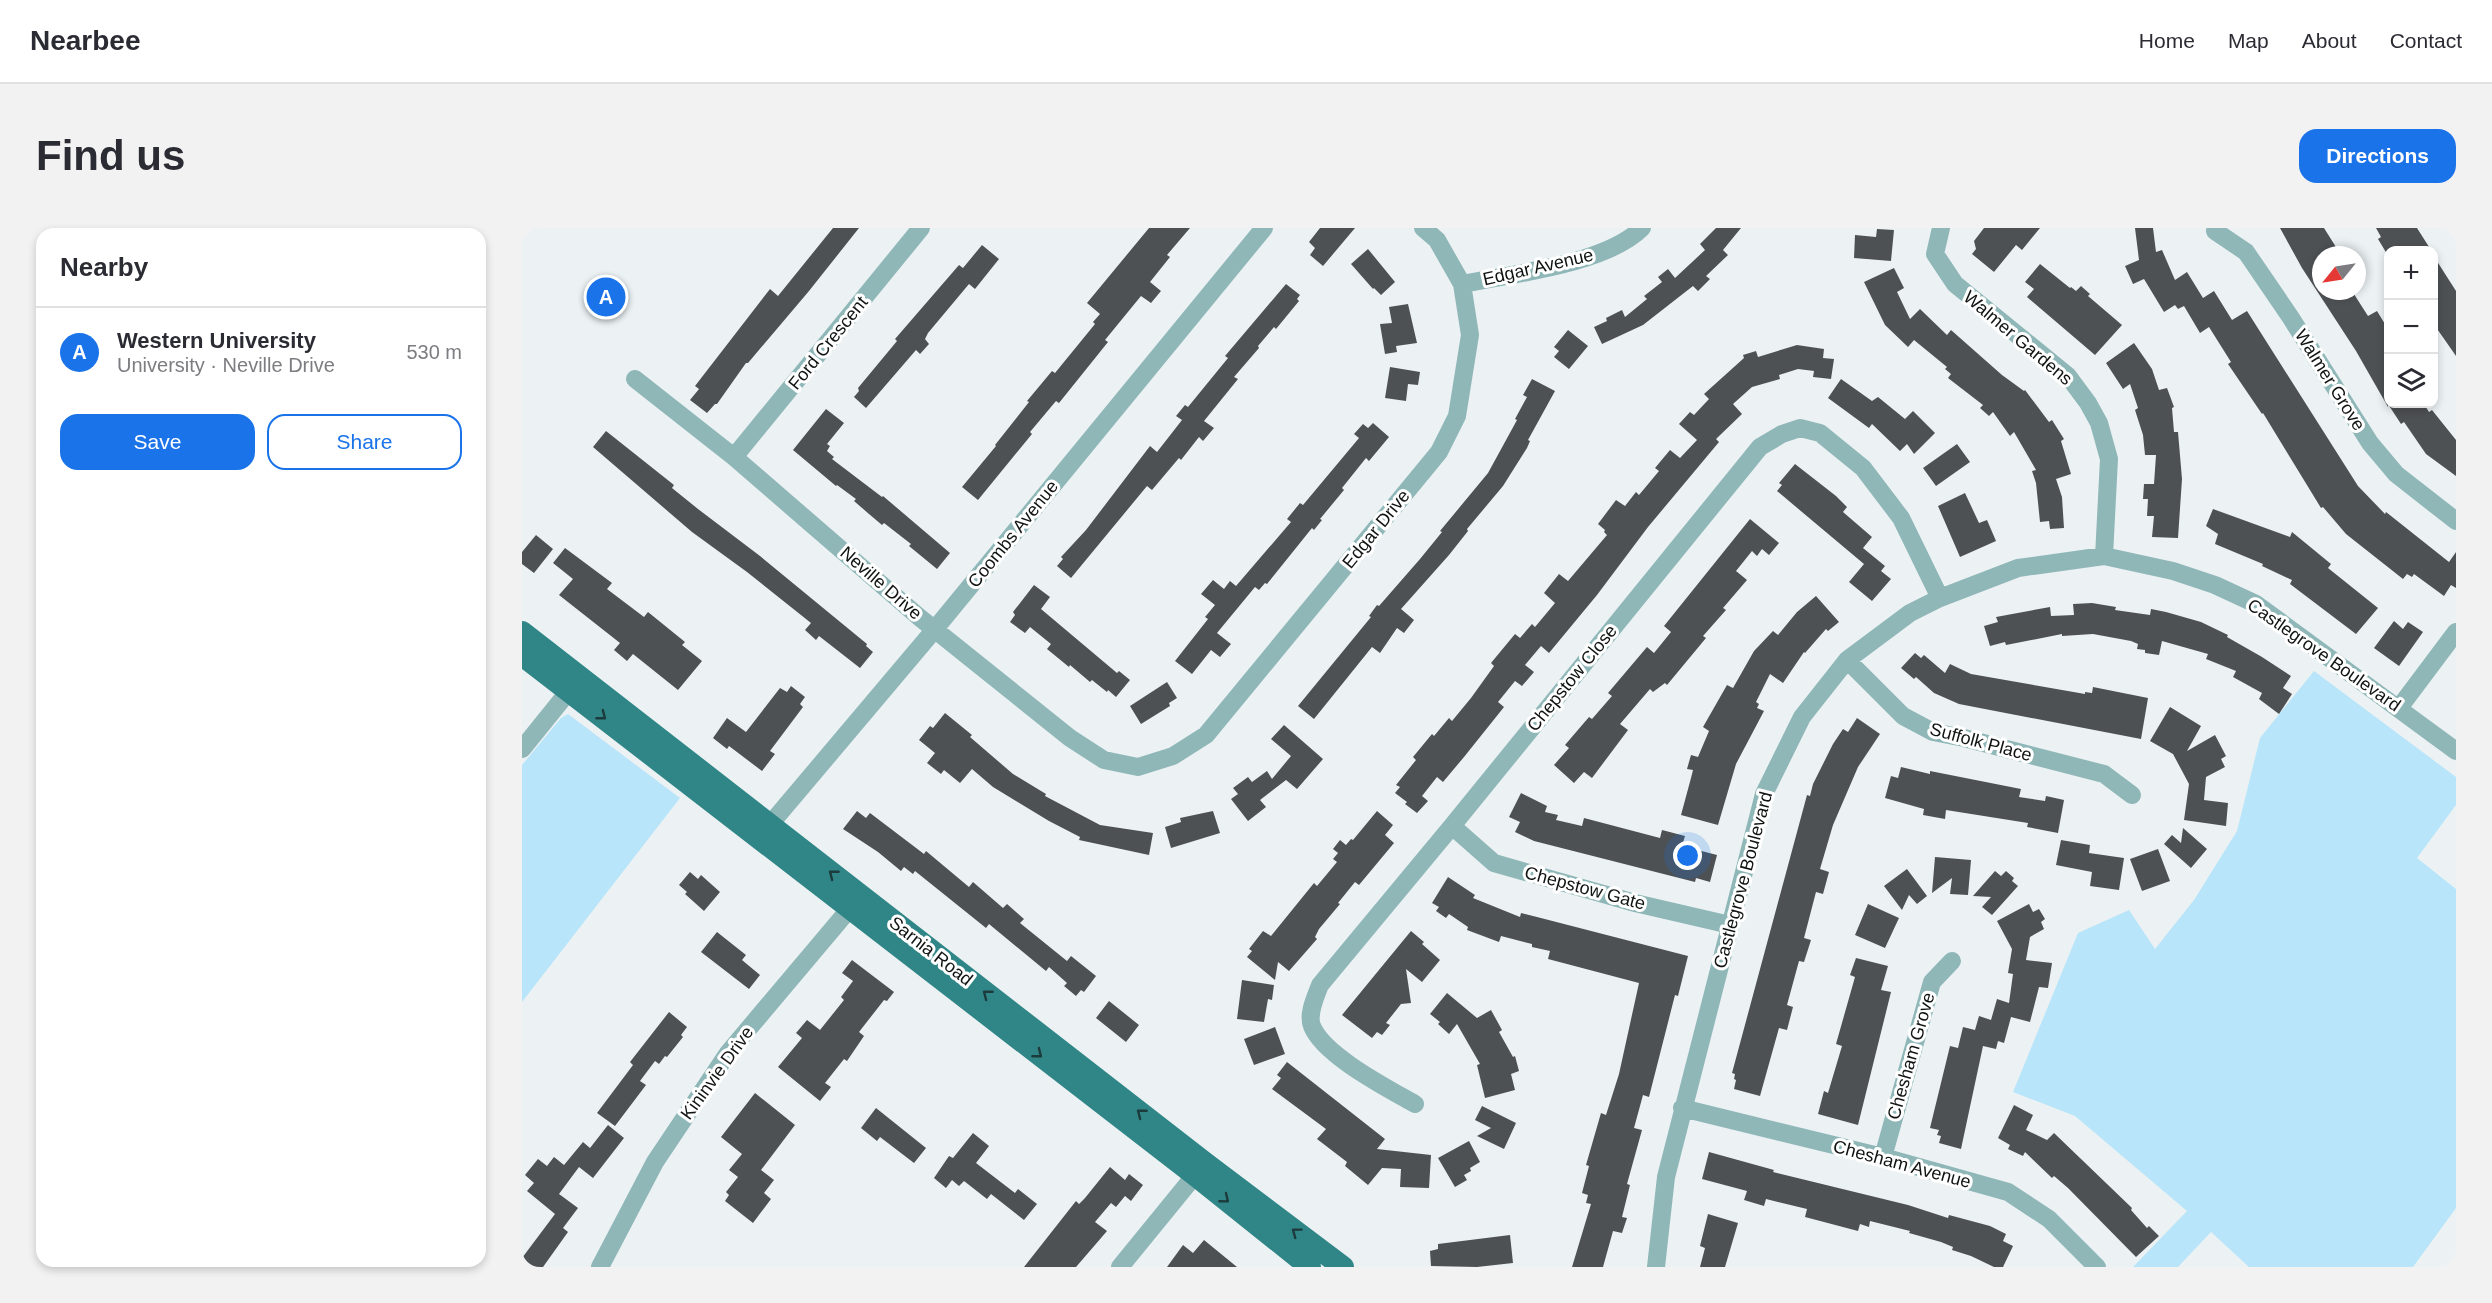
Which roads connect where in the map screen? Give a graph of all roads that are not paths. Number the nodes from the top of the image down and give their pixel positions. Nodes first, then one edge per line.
1 (921, 228) edge
2 (1423, 228) edge
3 (1642, 228) edge
4 (1941, 228) edge
5 (1261, 229) edge
6 (2215, 231) dead end
7 (1462, 284) junction
8 (635, 379) dead end
9 (734, 457) junction
10 (2456, 521) edge
11 (2104, 556) junction
12 (1940, 598) junction
13 (935, 630) junction
14 (522, 632) edge
15 (2456, 632) edge
16 (522, 655) edge
17 (1847, 660) junction
18 (575, 684) junction
19 (2399, 708) junction
20 (522, 749) edge
21 (2456, 751) edge
22 (1138, 767) joint
23 (2132, 795) dead end
24 (1452, 826) junction
25 (764, 831) junction
26 (855, 902) junction
27 (1730, 925) junction
28 (1952, 961) dead end
29 (1415, 1104) dead end
30 (1682, 1108) junction
31 (1883, 1157) junction
32 (1200, 1169) junction
33 (600, 1267) edge
34 (1120, 1267) edge
35 (1310, 1267) edge
36 (1342, 1267) edge
37 (1656, 1267) edge
38 (2097, 1267) edge

1 - 9 street, Ford Crescent
2 - 7 street, Edgar Drive
3 - 7 street, Edgar Avenue
4 - 11 street, Walmer Gardens
5 - 13 street, Coombs Avenue
6 - 10 street, Walmer Grove
7 - 22 street, Edgar Drive
8 - 9 street, Neville Drive
9 - 13 street, Neville Drive
11 - 12 street, Castlegrove Boulevard
11 - 19 street, Castlegrove Boulevard
12 - 17 street, Castlegrove Boulevard
12 - 24 street, Chepstow Close
13 - 22 street, Neville Drive
13 - 25 street, Coombs Avenue
14 - 18 main road, Sarnia Road
15 - 19 street
16 - 18 main road, Sarnia Road
17 - 23 street, Suffolk Place
17 - 27 street, Castlegrove Boulevard
18 - 20 street
18 - 25 main road, Sarnia Road
19 - 21 street, Castlegrove Boulevard
24 - 27 street, Chepstow Gate
24 - 29 street, Chepstow Close
25 - 26 main road, Sarnia Road
26 - 32 main road, Sarnia Road
26 - 33 street, Kininvie Drive
27 - 30 street, Castlegrove Boulevard
28 - 31 street, Chesham Grove
30 - 31 street, Chesham Avenue
30 - 37 street, Castlegrove Boulevard
31 - 38 street, Chesham Avenue
32 - 34 street
32 -> 35 main road, Sarnia Road
36 -> 32 main road, Sarnia Road

